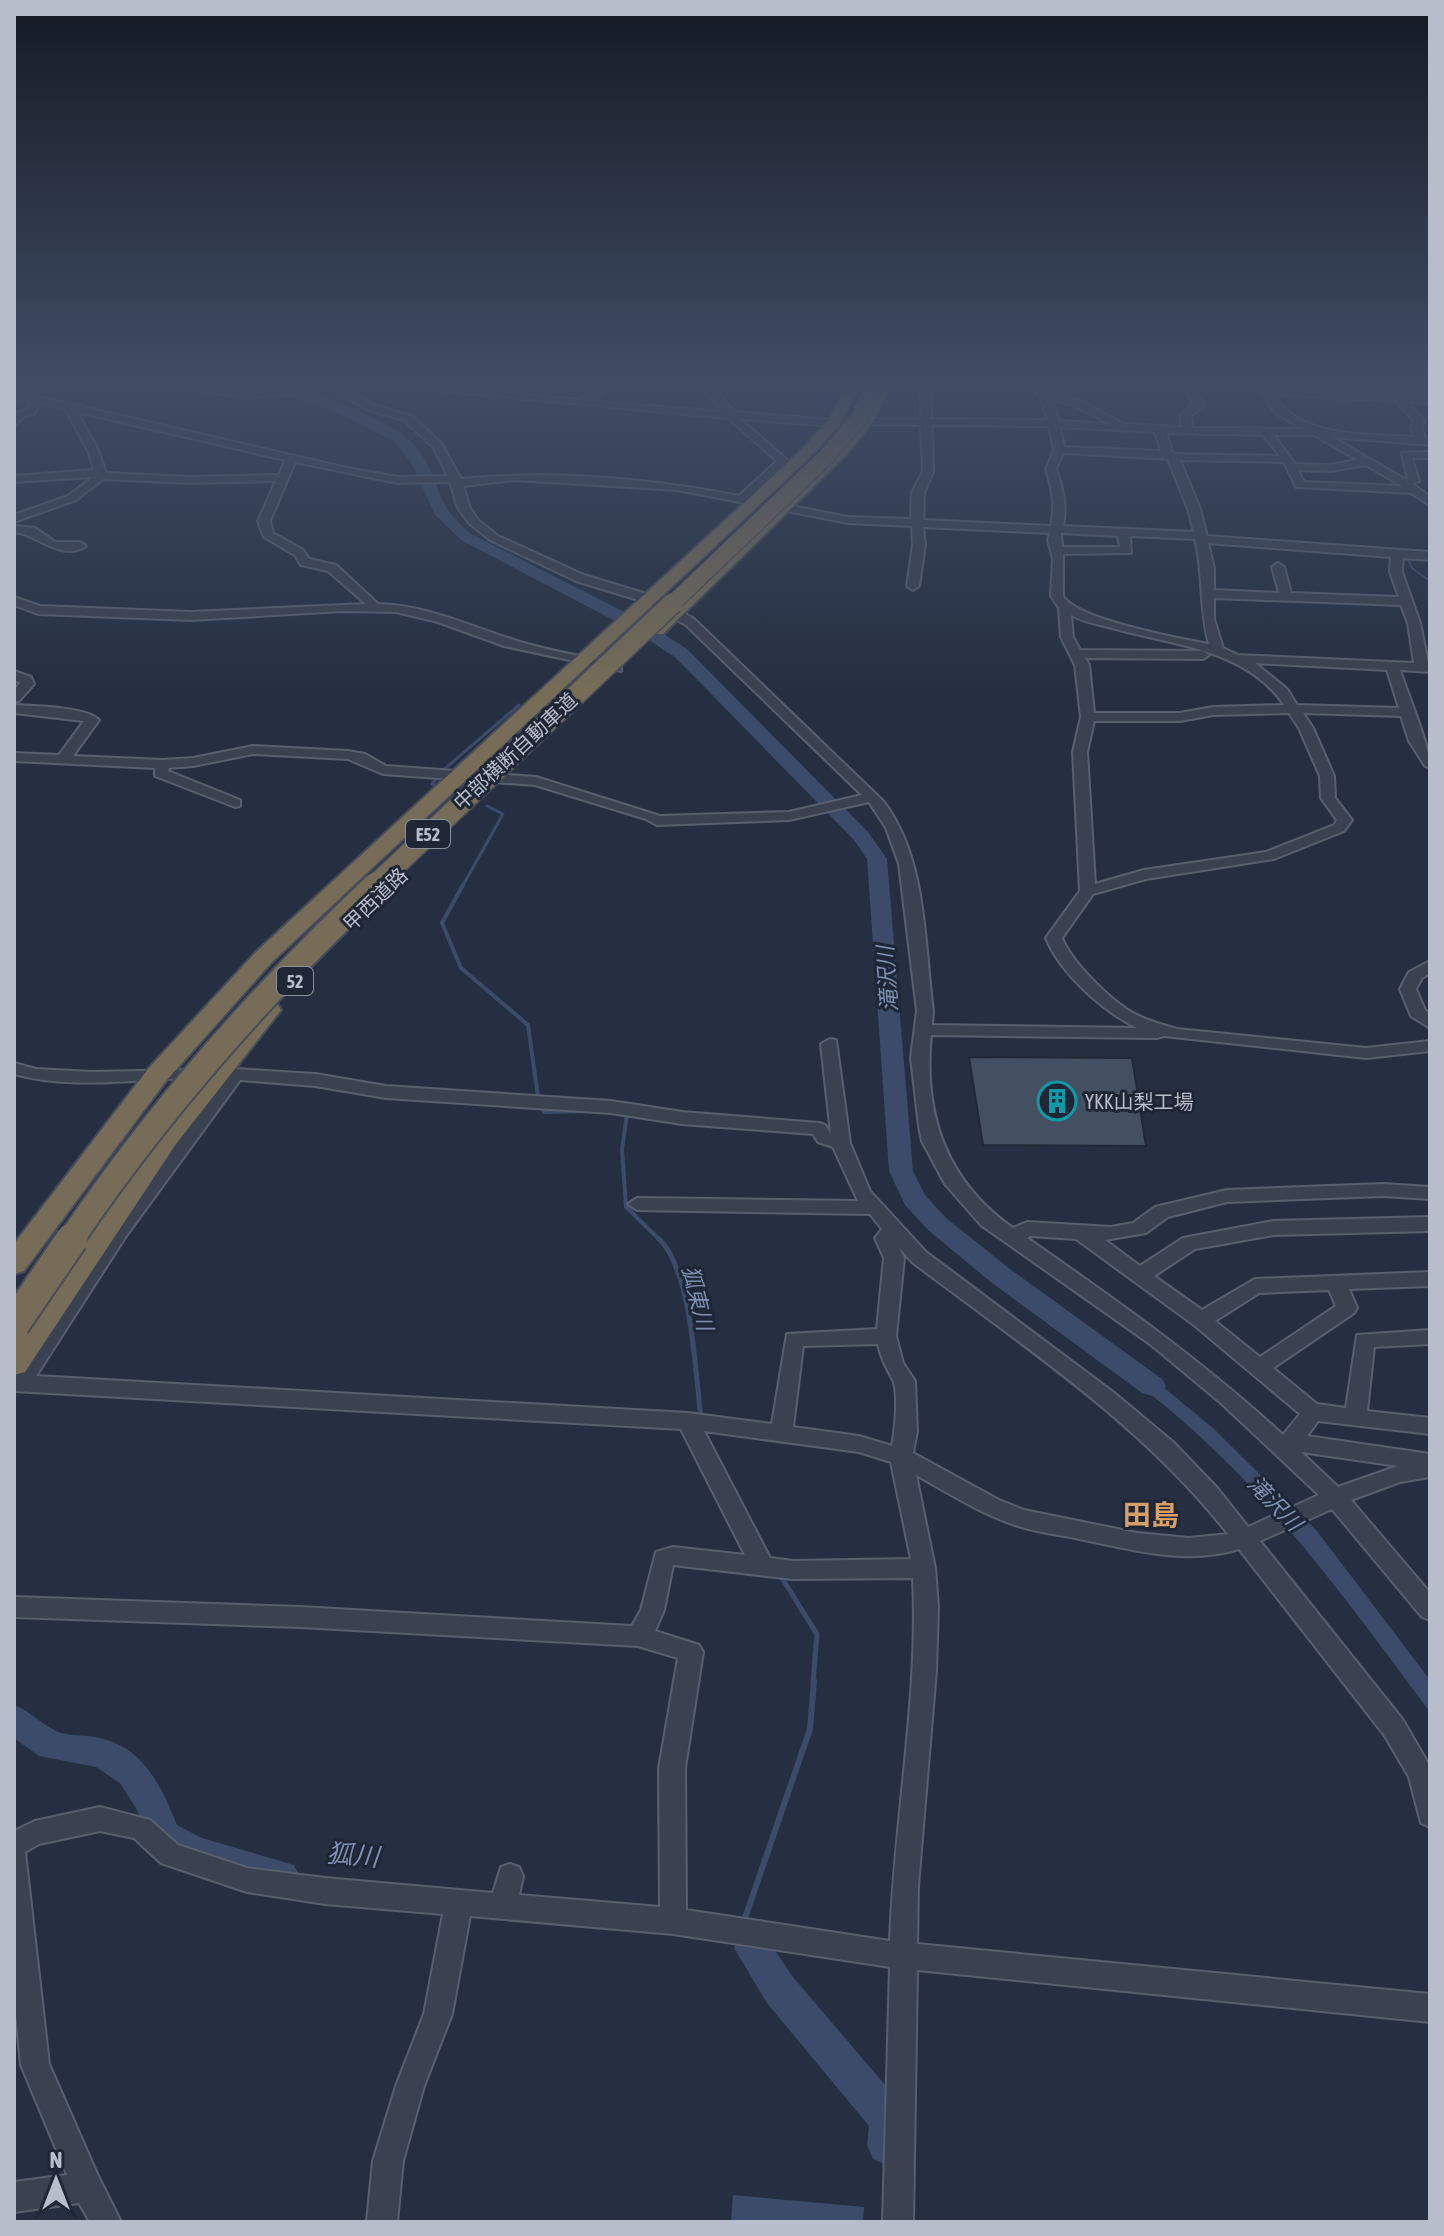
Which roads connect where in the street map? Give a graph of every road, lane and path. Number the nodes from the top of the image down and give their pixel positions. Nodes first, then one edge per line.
1 (91, 482) edge
2 (280, 482) edge
3 (454, 482) edge
4 (623, 482) edge
5 (764, 482) edge
6 (771, 482) edge
7 (799, 482) edge
8 (803, 482) edge
9 (923, 482) edge
10 (1056, 482) edge
11 (1185, 482) edge
12 (1299, 482) edge
13 (1407, 482) edge
14 (1421, 482) edge
15 (1410, 484) junction
16 (1430, 490) edge
17 (749, 500) junction
18 (1430, 502) edge
19 (786, 508) junction
20 (14, 519) edge
21 (918, 522) junction
22 (1121, 527) junction
23 (14, 529) edge
24 (1055, 530) junction
25 (1200, 533) junction
26 (80, 546) dead end
27 (1057, 550) junction
28 (1403, 555) junction
29 (1430, 556) edge
30 (1278, 567) dead end
31 (1328, 582) dead end
32 (913, 586) dead end
33 (1211, 594) junction
34 (1286, 597) junction
35 (1335, 599) junction
36 (14, 601) edge
37 (1405, 601) junction
38 (644, 603) junction
39 (374, 607) junction
40 (1065, 607) junction
41 (671, 617) junction
42 (1217, 650) junction
43 (1077, 654) junction
44 (1236, 657) junction
45 (582, 660) junction
46 (1392, 666) junction
47 (617, 668) junction
48 (1426, 668) edge
49 (14, 675) edge
50 (14, 698) edge
51 (14, 709) edge
52 (1295, 711) junction
53 (1406, 712) junction
54 (1088, 717) junction
55 (14, 757) edge
56 (65, 757) junction
57 (1430, 763) edge
58 (163, 764) junction
59 (452, 776) junction
60 (502, 778) junction
61 (867, 798) junction
62 (235, 803) dead end
63 (1088, 891) junction
64 (1430, 966) edge
65 (1430, 1023) edge
66 (923, 1030) junction
67 (1176, 1034) junction
68 (830, 1044) dead end
69 (1430, 1046) edge
70 (14, 1068) edge
71 (226, 1074) junction
72 (157, 1075) junction
73 (843, 1150) junction
74 (1430, 1193) edge
75 (637, 1204) dead end
76 (874, 1208) junction
77 (1430, 1224) edge
78 (892, 1230) junction
79 (1083, 1234) junction
80 (1012, 1237) junction
81 (14, 1264) edge
82 (1140, 1275) junction
83 (1430, 1279) edge
84 (1336, 1283) junction
85 (1201, 1320) junction
86 (14, 1324) edge
87 (886, 1336) junction
88 (1430, 1337) edge
89 (1260, 1367) junction
90 (16, 1377) edge
91 (1314, 1411) junction
92 (1356, 1417) junction
93 (689, 1421) junction
94 (1430, 1426) edge
95 (781, 1434) junction
96 (1285, 1444) junction
97 (901, 1457) junction
98 (1430, 1462) edge
99 (1430, 1468) edge
100 (1331, 1500) junction
101 (1251, 1536) junction
102 (764, 1567) junction
103 (924, 1568) junction
104 (14, 1607) edge
105 (1430, 1610) edge
106 (638, 1636) junction
107 (1430, 1815) edge
108 (14, 1844) edge
109 (14, 1857) edge
110 (510, 1876) dead end
111 (459, 1902) junction
112 (503, 1905) junction
113 (673, 1911) junction
114 (905, 1956) junction
115 (1430, 2008) edge
116 (87, 2187) junction
117 (14, 2197) edge
118 (106, 2222) edge
119 (382, 2222) edge
120 (898, 2222) edge

1 - 20 street
2 - 39 street
3 - 38 street
4 - 17 street
5 - 17 street
6 - 17 highway, 甲西道路 / 52
7 - 86 highway, 中部横断自動車道 / E52, bridge
8 - 19 highway, 甲西道路 / 52
9 - 21 street
10 - 24 street
11 - 25 street
12 - 15 street
13 - 15 street
14 - 15 street
15 - 16 street
15 - 18 street
17 - 19 street
17 - 38 highway, 甲西道路 / 52
19 - 21 street
19 - 41 highway, 甲西道路 / 52
21 - 24 street
21 - 32 street
22 - 24 street
22 - 25 street
22 - 27 street
23 - 26 street
24 - 27 street
25 - 28 street
25 - 33 street
27 - 40 street
28 - 29 street
28 - 37 street
30 - 34 street
31 - 35 street
33 - 34 street
33 - 42 street
34 - 35 street
35 - 37 street
36 - 39 street
37 - 48 street
38 - 41 street
38 - 45 highway, 甲西道路 / 52
39 - 45 street
40 - 42 street
40 - 43 street
41 - 47 highway, 甲西道路 / 52
41 - 61 street
42 - 44 street
43 - 44 street
43 - 54 street
44 - 46 street
44 - 52 street
45 - 47 street
45 - 59 highway, 甲西道路 / 52
46 - 48 street
46 - 53 street
47 - 60 highway, 甲西道路 / 52
49 - 50 street
51 - 56 street
52 - 53 street
52 - 54 street
52 - 63 street
53 - 57 street
54 - 63 street
55 - 56 street
56 - 58 street
58 - 59 street
58 - 62 street
59 - 60 street
59 - 72 highway, 甲西道路 / 52
60 - 61 street
60 - 71 highway, 甲西道路 / 52
61 - 66 street
63 - 67 street
64 - 65 street
66 - 67 street
66 - 80 street
67 - 69 street
68 - 73 street
70 - 72 street
71 - 72 street
71 - 73 street
71 - 90 highway, 甲西道路 / 52
72 - 81 highway, 甲西道路 / 52
73 - 76 street
74 - 79 street
75 - 76 street
76 - 78 street
77 - 82 street
78 - 87 street
78 - 101 street
79 - 80 street
79 - 82 street
80 - 96 street
82 - 85 street
83 - 84 street
84 - 85 street
84 - 89 street
85 - 89 street
87 - 95 street
87 - 97 street
88 - 92 street
89 - 91 street
90 - 93 street
91 - 92 street
91 - 96 street
92 - 94 street
93 - 95 street
93 - 102 street
95 - 97 street
96 - 98 street
96 - 100 street
97 - 101 street
97 - 103 street
99 - 100 street
100 - 101 street
100 - 105 street
101 - 107 street
102 - 103 street
102 - 106 street
103 - 114 street
104 - 106 street
106 - 113 street
108 - 111 street
109 - 116 street
110 - 112 street
111 - 112 street
111 - 119 street
112 - 113 street
113 - 114 street
114 - 115 street
114 - 120 street
116 - 117 street
116 - 118 street

